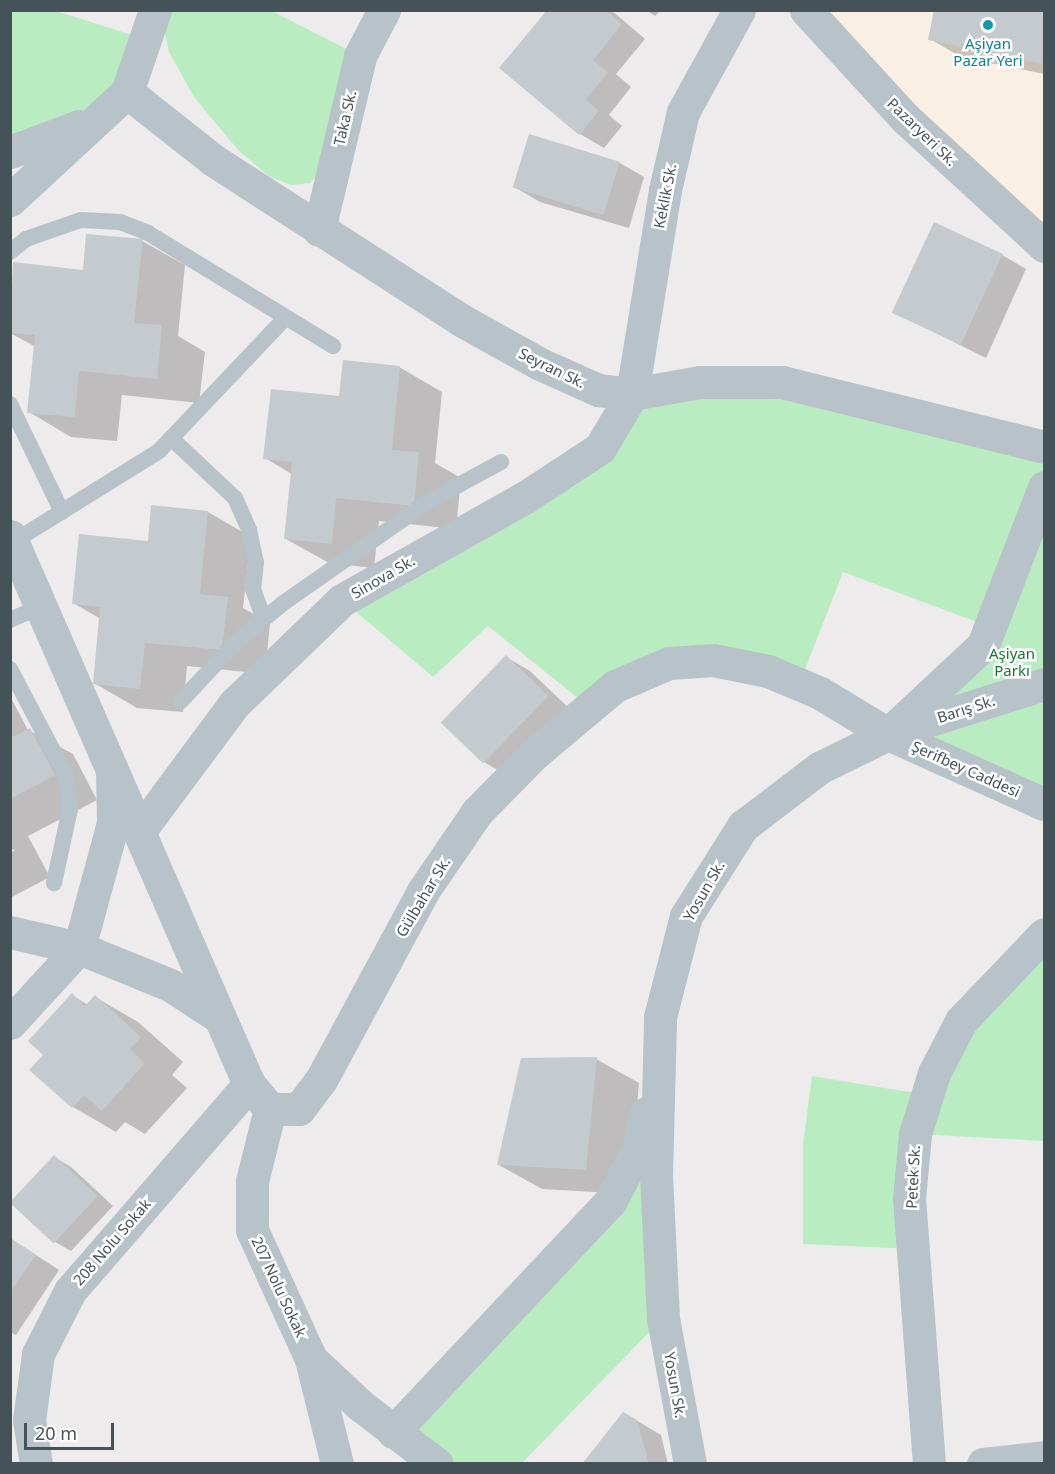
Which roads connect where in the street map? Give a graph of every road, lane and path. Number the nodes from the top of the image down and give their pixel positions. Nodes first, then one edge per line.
1 (155, 10) edge
2 (384, 10) edge
3 (738, 10) edge
4 (806, 10) edge
5 (127, 92) junction
6 (92, 121) junction
7 (10, 152) edge
8 (10, 200) edge
9 (319, 230) junction
10 (1044, 246) edge
11 (10, 252) edge
12 (285, 318) junction
13 (333, 346) dead end
14 (632, 394) junction
15 (10, 404) edge
16 (171, 438) junction
17 (1044, 447) edge
18 (501, 462) dead end
19 (1044, 487) edge
20 (62, 512) junction
21 (12, 539) edge
22 (41, 606) junction
23 (264, 619) junction
24 (10, 620) edge
25 (10, 669) edge
26 (1044, 684) edge
27 (180, 702) dead end
28 (888, 734) junction
29 (112, 772) junction
30 (1044, 804) edge
31 (139, 831) junction
32 (54, 883) dead end
33 (10, 932) edge
34 (1044, 934) edge
35 (79, 948) junction
36 (219, 1017) junction
37 (660, 1017) junction
38 (10, 1023) edge
39 (249, 1084) junction
40 (270, 1109) junction
41 (311, 1359) junction
42 (393, 1432) junction
43 (1044, 1456) edge
44 (36, 1464) edge
45 (337, 1464) edge
46 (437, 1464) edge
47 (690, 1464) edge
48 (929, 1464) edge
49 (983, 1464) edge

1 - 5 street
2 - 9 street, Taka Sk.
3 - 14 street, Keklik Sk.
4 - 10 street, Pazaryeri Sk.
5 - 6 street
5 - 9 street, Seyran Sk.
6 - 7 street
6 - 8 street
9 - 14 street, Seyran Sk.
11 - 12 lane
12 - 13 lane
12 - 16 lane
14 - 17 street, Seyran Sk.
14 - 31 street, Sinova Sk.
15 - 20 lane
16 - 20 lane
16 - 23 lane
18 - 23 lane
19 - 28 street, Yosun Sk.
20 - 21 lane
21 - 22 street
22 - 24 lane
22 - 29 street
23 - 27 lane
25 - 32 lane
26 - 28 street, Barış Sk.
28 - 30 street, Şerifbey Caddesi
28 - 37 street, Yosun Sk.
28 - 40 street, Gülbahar Sk.
29 - 31 street
29 - 35 street
31 - 36 street
33 - 35 street
34 - 48 street, Petek Sk.
35 - 36 street
35 - 38 street
36 - 39 street
37 - 42 street
37 - 47 street, Yosun Sk.
39 - 40 street
39 - 44 street, 208 Nolu Sokak
40 - 41 street, 207 Nolu Sokak
41 - 42 street
41 - 45 street, 207 Nolu Sokak
42 - 46 street
43 - 49 street

